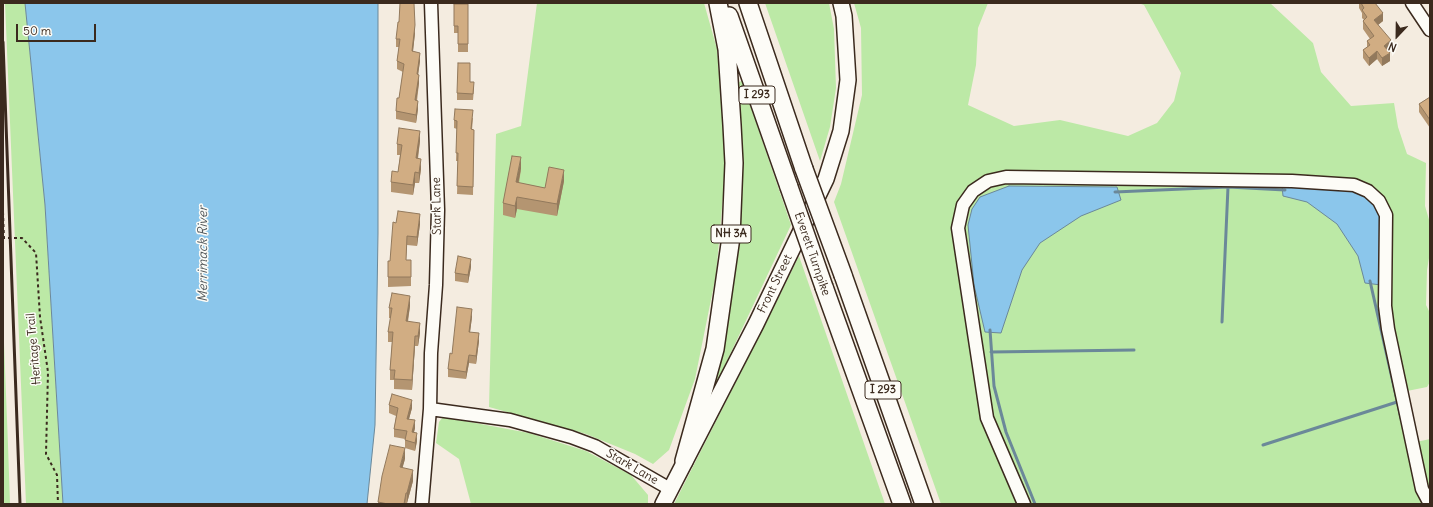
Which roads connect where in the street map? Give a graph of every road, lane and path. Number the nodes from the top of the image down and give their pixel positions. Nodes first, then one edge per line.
1 (431, 3) edge
2 (718, 3) edge
3 (724, 3) edge
4 (748, 3) edge
5 (842, 3) edge
6 (1412, 3) edge
7 (1430, 30) edge
8 (3, 212) edge
9 (430, 409) junction
10 (684, 461) junction
11 (670, 489) junction
12 (58, 504) edge
13 (422, 504) edge
14 (663, 504) edge
15 (902, 504) edge
16 (924, 504) edge
17 (1024, 504) edge
18 (1430, 504) edge

1 - 9 street, Stark Lane
2 - 10 highway, NH 3A
3 - 15 highway, Everett Turnpike / I 293, bridge
4 - 16 highway, Everett Turnpike / I 293, bridge
5 - 10 main road, Front Street / NH 3A
6 - 7 street
8 - 12 path, Heritage Trail
9 - 11 street, Stark Lane
9 - 13 street, Stark Lane
10 - 11 main road, Front Street / NH 3A
11 - 14 main road, Front Street / NH 3A
17 - 18 street

